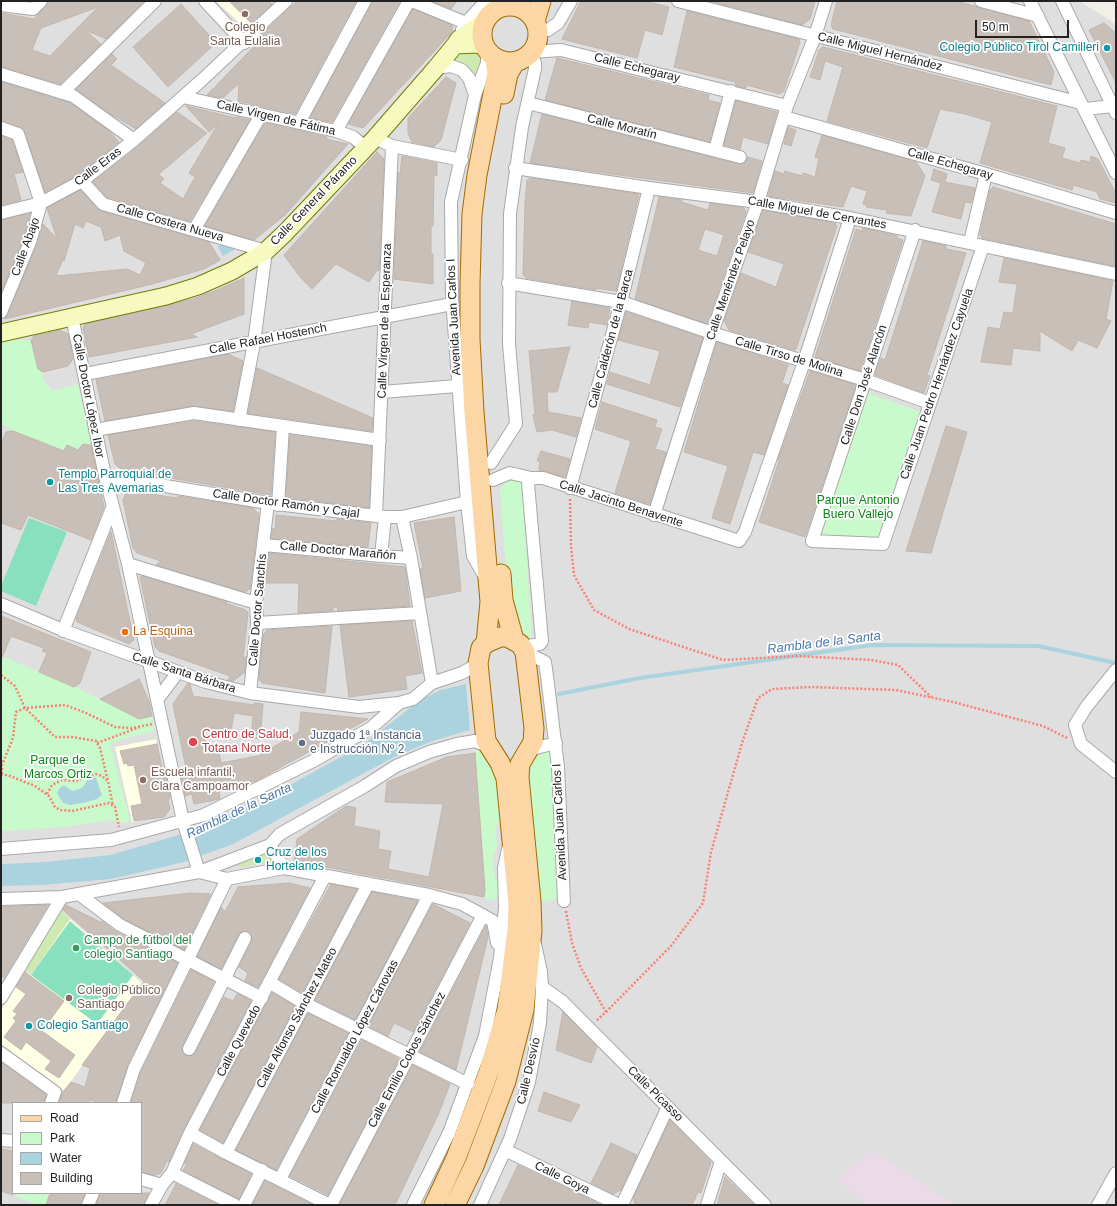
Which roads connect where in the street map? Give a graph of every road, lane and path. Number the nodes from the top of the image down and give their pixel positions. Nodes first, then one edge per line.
1 (41, 1) edge
2 (155, 1) edge
3 (205, 1) edge
4 (286, 1) edge
5 (365, 1) edge
6 (486, 1) edge
7 (541, 1) edge
8 (571, 1) edge
9 (678, 1) edge
10 (826, 1) edge
11 (981, 1) edge
12 (1030, 1) edge
13 (1062, 1) edge
14 (416, 2) edge
15 (518, 3) edge
16 (27, 5) edge
17 (1, 6) edge
18 (1038, 16) junction
19 (475, 22) junction
20 (537, 26) junction
21 (815, 36) junction
22 (457, 42) junction
23 (244, 43) junction
24 (488, 52) junction
25 (526, 55) junction
26 (436, 68) junction
27 (1, 74) edge
28 (731, 91) junction
29 (62, 93) junction
30 (475, 95) junction
31 (183, 97) junction
32 (528, 103) junction
33 (1083, 106) junction
34 (1114, 109) edge
35 (785, 111) junction
36 (261, 115) junction
37 (299, 123) junction
38 (1, 128) edge
39 (336, 131) junction
40 (134, 140) junction
41 (370, 142) junction
42 (392, 146) junction
43 (715, 150) junction
44 (740, 157) dead end
45 (462, 160) junction
46 (515, 168) junction
47 (1116, 173) edge
48 (986, 174) junction
49 (82, 181) junction
50 (649, 188) junction
51 (758, 202) junction
52 (41, 204) junction
53 (1, 213) edge
54 (1116, 213) edge
55 (850, 218) junction
56 (194, 230) junction
57 (915, 230) junction
58 (970, 242) junction
59 (983, 246) junction
60 (266, 251) junction
61 (1116, 274) edge
62 (508, 283) junction
63 (621, 302) junction
64 (452, 304) junction
65 (1, 312) edge
66 (72, 317) junction
67 (385, 317) junction
68 (1, 333) edge
69 (712, 333) junction
70 (254, 343) junction
71 (804, 362) junction
72 (85, 374) junction
73 (865, 380) junction
74 (458, 386) junction
75 (382, 392) junction
76 (930, 403) junction
77 (239, 420) junction
78 (283, 427) junction
79 (95, 430) junction
80 (380, 440) junction
81 (492, 471) junction
82 (105, 476) junction
83 (531, 478) junction
84 (570, 488) junction
85 (467, 502) junction
86 (273, 504) junction
87 (112, 508) junction
88 (654, 515) junction
89 (381, 516) junction
90 (402, 517) junction
91 (264, 544) junction
92 (883, 544) joint
93 (381, 556) junction
94 (411, 558) junction
95 (128, 564) junction
96 (488, 584) junction
97 (256, 603) junction
98 (1, 604) edge
99 (420, 612) junction
100 (257, 623) junction
101 (63, 631) junction
102 (486, 643) junction
103 (521, 646) junction
104 (148, 661) junction
105 (478, 664) junction
106 (1116, 670) edge
107 (178, 672) junction
108 (1, 675) edge
109 (432, 683) junction
110 (250, 693) junction
111 (931, 698) junction
112 (157, 700) junction
113 (399, 703) junction
114 (25, 708) junction
115 (162, 722) junction
116 (142, 726) junction
117 (534, 728) junction
118 (555, 739) junction
119 (97, 743) junction
120 (1081, 744) junction
121 (491, 750) junction
122 (526, 752) junction
123 (1116, 772) edge
124 (1, 774) edge
125 (108, 781) junction
126 (47, 794) junction
127 (113, 806) junction
128 (183, 821) junction
129 (512, 832) junction
130 (121, 837) junction
131 (270, 845) junction
132 (1, 849) edge
133 (284, 868) junction
134 (199, 872) junction
135 (325, 876) junction
136 (227, 879) junction
137 (368, 884) junction
138 (80, 895) junction
139 (429, 895) junction
140 (62, 897) junction
141 (1, 899) edge
142 (564, 900) joint
143 (483, 914) junction
144 (532, 931) junction
145 (245, 938) dead end
146 (500, 958) junction
147 (187, 959) junction
148 (225, 978) junction
149 (269, 982) junction
150 (542, 987) junction
151 (1, 998) edge
152 (262, 998) junction
153 (304, 1003) junction
154 (606, 1012) junction
155 (589, 1028) junction
156 (358, 1030) junction
157 (189, 1049) dead end
158 (1, 1053) edge
159 (409, 1054) junction
160 (468, 1084) junction
161 (51, 1102) edge
162 (123, 1102) edge
163 (668, 1107) junction
164 (190, 1133) junction
165 (1, 1140) edge
166 (12, 1142) edge
167 (506, 1150) junction
168 (226, 1153) junction
169 (721, 1161) junction
170 (262, 1170) junction
171 (172, 1173) junction
172 (1116, 1173) edge
173 (142, 1179) edge
174 (280, 1179) junction
175 (162, 1185) junction
176 (93, 1194) edge
177 (88, 1205) edge
178 (151, 1205) edge
179 (236, 1205) edge
180 (244, 1205) edge
181 (331, 1205) edge
182 (413, 1205) edge
183 (434, 1205) edge
184 (455, 1205) edge
185 (480, 1205) edge
186 (621, 1205) edge
187 (707, 1205) edge
188 (765, 1205) edge
189 (1098, 1205) edge

1 - 16 street
2 - 29 street
3 - 23 street
4 - 23 street, Calle Eras
5 - 37 street
6 - 19 street
7 - 20 main road
8 - 20 street
9 - 21 street, Calle Miguel Hernández
10 - 21 street, Calle Menéndez Pelayo
11 - 18 street
12 - 18 street
13 - 34 street
14 - 19 street
14 - 39 street
15 - 19 main road
15 - 20 main road
16 - 17 street
18 - 33 street
19 - 22 street, Calle General Páramo
19 - 24 main road
20 - 25 main road
21 - 33 street, Calle Miguel Hernández
21 - 35 street, Calle Menéndez Pelayo
22 - 24 street
22 - 26 street, Calle General Páramo
23 - 31 street, Calle Eras
24 - 25 main road
24 - 30 street, Avenida Juan Carlos I
24 - 96 main road
25 - 28 street, Calle Echegaray
25 - 32 street
25 - 81 main road
26 - 30 street
26 - 41 street, Calle General Páramo
27 - 29 street
28 - 35 street, Calle Echegaray
28 - 43 street
29 - 40 street
30 - 45 street, Avenida Juan Carlos I
31 - 36 street, Calle Virgen de Fátima
31 - 40 street, Calle Eras
32 - 43 street, Calle Moratín
32 - 46 street
33 - 34 street
33 - 47 street
35 - 48 street, Calle Echegaray
35 - 51 street, Calle Menéndez Pelayo
36 - 37 street, Calle Virgen de Fátima
36 - 56 street
37 - 39 street, Calle Virgen de Fátima
38 - 52 street
39 - 41 street, Calle Virgen de Fátima
40 - 49 street, Calle Eras
41 - 42 street
41 - 60 street, Calle General Páramo
42 - 45 street
42 - 67 street, Calle Virgen de la Esperanza
43 - 44 street, Calle Moratín
45 - 64 street, Avenida Juan Carlos I
46 - 50 street, Calle Miguel de Cervantes
46 - 62 street
48 - 54 street, Calle Echegaray
48 - 58 street
49 - 52 street, Calle Eras
49 - 56 street, Calle Costera Nueva
50 - 51 street, Calle Miguel de Cervantes
50 - 63 street, Calle Calderón de la Barca
51 - 55 street, Calle Miguel de Cervantes
51 - 69 street, Calle Menéndez Pelayo
52 - 53 street, Calle Eras
52 - 65 street, Calle Abajo
55 - 57 street, Calle Miguel de Cervantes
55 - 71 street
56 - 60 street, Calle Costera Nueva
57 - 58 street, Calle Miguel de Cervantes
57 - 73 street, Calle Don José Alarcón
58 - 59 street, Calle Miguel de Cervantes
59 - 61 street, Calle Miguel de Cervantes
59 - 76 street, Calle Juan Pedro Hernández Cayuela
60 - 66 street, Calle General Páramo
60 - 70 street
62 - 63 street, Calle Tirso de Molina
62 - 81 street
63 - 69 street, Calle Tirso de Molina
63 - 84 street, Calle Calderón de la Barca
64 - 67 street, Calle Rafael Hostench
64 - 74 street, Avenida Juan Carlos I
66 - 68 street, Calle General Páramo
66 - 72 street, Calle Doctor López Ibor
67 - 70 street, Calle Rafael Hostench
67 - 75 street, Calle Virgen de la Esperanza
69 - 71 street, Calle Tirso de Molina
69 - 88 street, Calle Menéndez Pelayo
70 - 72 street, Calle Rafael Hostench
70 - 77 street
71 - 73 street, Calle Tirso de Molina
71 - 88 street, Calle Jacinto Benavente
72 - 79 street, Calle Doctor López Ibor
73 - 76 street, Calle Tirso de Molina
73 - 92 street, Calle Don José Alarcón
74 - 75 street
74 - 85 street, Avenida Juan Carlos I
75 - 80 street, Calle Virgen de la Esperanza
76 - 92 street, Calle Juan Pedro Hernández Cayuela
77 - 78 street
77 - 79 street
78 - 80 street
78 - 86 street, Calle Doctor Sanchís
79 - 82 street, Calle Doctor López Ibor
80 - 89 street, Calle Virgen de la Esperanza
81 - 83 street, Calle Jacinto Benavente
81 - 103 main road
82 - 86 street, Calle Doctor Ramón y Cajal
82 - 87 street, Calle Doctor López Ibor
83 - 84 street, Calle Jacinto Benavente
83 - 103 street
84 - 88 street, Calle Jacinto Benavente
84 - 111 path
85 - 90 street, Calle Doctor Ramón y Cajal
85 - 96 street, Avenida Juan Carlos I
86 - 89 street, Calle Doctor Ramón y Cajal
86 - 91 street, Calle Doctor Sanchís
87 - 95 street, Calle Doctor López Ibor
87 - 101 street
89 - 90 street, Calle Doctor Ramón y Cajal
89 - 93 street, Calle Virgen de la Esperanza
90 - 94 street
91 - 93 street, Calle Doctor Marañón
91 - 97 street, Calle Doctor Sanchís
93 - 94 street, Calle Doctor Marañón
94 - 99 street
95 - 97 street
95 - 104 street, Calle Doctor López Ibor
96 - 102 main road
97 - 100 street, Calle Doctor Sanchís
98 - 101 street, Calle Santa Bárbara
99 - 100 street
99 - 109 street
100 - 110 street, Calle Doctor Sanchís
101 - 104 street, Calle Santa Bárbara
102 - 103 main road
102 - 105 main road
103 - 117 main road
103 - 118 street, Avenida Juan Carlos I
104 - 107 street, Calle Santa Bárbara
104 - 112 street, Calle Doctor López Ibor
105 - 109 street
105 - 121 main road
106 - 120 street
107 - 110 street, Calle Santa Bárbara
107 - 112 street
108 - 114 path
109 - 113 street
110 - 113 street, Calle Santa Bárbara
111 - 120 path
111 - 154 path
112 - 115 street, Calle Doctor López Ibor
113 - 128 street
114 - 116 path
114 - 119 path
114 - 124 path
115 - 116 path
115 - 128 street, Calle Doctor López Ibor
116 - 119 path
117 - 118 street
117 - 122 main road
118 - 122 street
118 - 142 street, Avenida Juan Carlos I
119 - 125 path
120 - 123 street
121 - 122 main road
121 - 129 main road
121 - 131 street
122 - 144 main road
124 - 126 path
125 - 126 path
125 - 127 path
126 - 127 path
127 - 130 path
128 - 130 street
128 - 134 street, Calle Doctor López Ibor
129 - 146 street
129 - 183 main road
130 - 132 street
131 - 133 street
131 - 134 street
133 - 135 street
133 - 136 street
134 - 136 street
134 - 138 street
135 - 137 street
135 - 149 street, Calle Quevedo
136 - 147 street
137 - 139 street
137 - 153 street, Calle Alfonso Sánchez Mateo
138 - 140 street
138 - 147 street
139 - 143 street
139 - 156 street, Calle Romualdo López Cánovas
140 - 141 street
140 - 151 street
142 - 154 path
143 - 146 street
143 - 159 street, Calle Emilio Cobos Sánchez
144 - 150 street, Calle Desvío
144 - 184 main road
145 - 148 street
146 - 160 street
147 - 148 street
147 - 162 street
148 - 152 street
148 - 157 street
149 - 152 street, Calle Quevedo
149 - 153 street
150 - 155 street, Calle Picasso
150 - 167 street, Calle Desvío
152 - 164 street, Calle Quevedo
153 - 156 street
153 - 168 street, Calle Alfonso Sánchez Mateo
154 - 155 path
155 - 163 street, Calle Picasso
156 - 159 street
156 - 174 street, Calle Romualdo López Cánovas
158 - 161 street
159 - 160 street
159 - 181 street, Calle Emilio Cobos Sánchez
160 - 182 street
163 - 169 street, Calle Picasso
163 - 186 street
164 - 168 street
164 - 171 street, Calle Quevedo
165 - 166 street
167 - 185 street, Calle Desvío
167 - 186 street, Calle Goya
168 - 170 street
169 - 187 street
169 - 188 street, Calle Picasso
170 - 174 street
170 - 180 street
171 - 175 street, Calle Quevedo
171 - 179 street
172 - 189 street
173 - 175 street
174 - 181 street
175 - 178 street, Calle Quevedo
176 - 177 street

